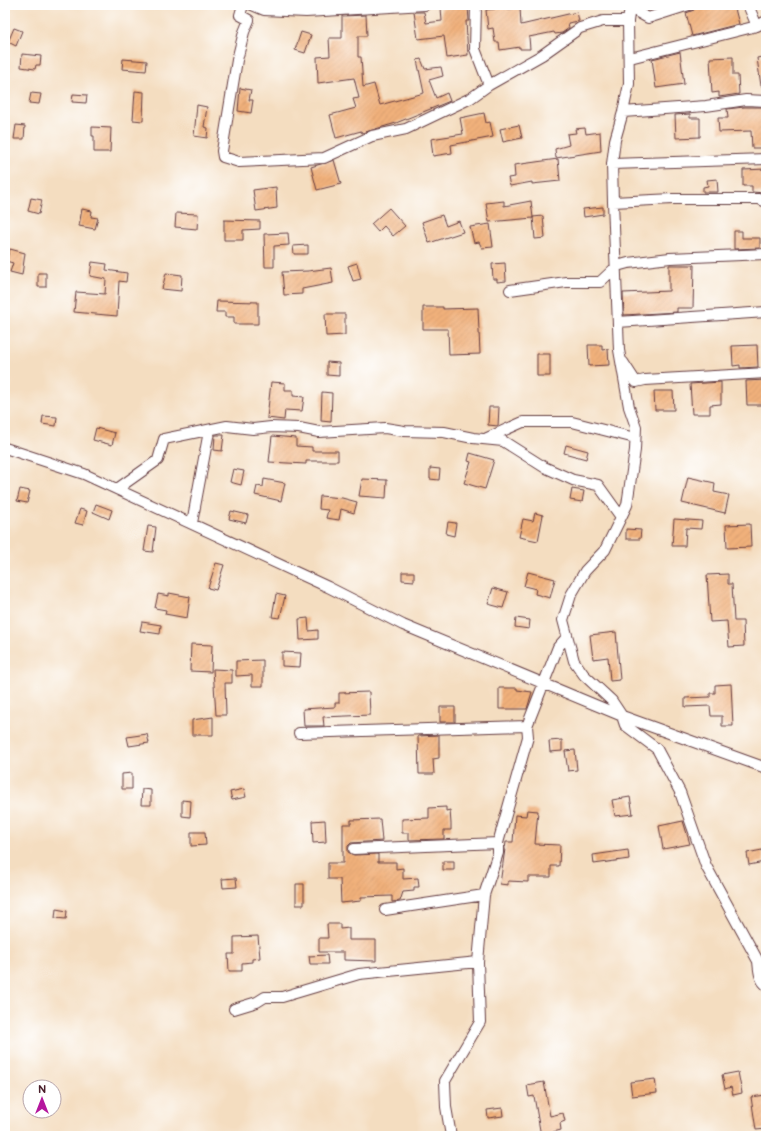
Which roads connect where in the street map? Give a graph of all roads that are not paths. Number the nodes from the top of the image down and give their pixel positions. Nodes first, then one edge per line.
1 (243, 5) edge
2 (252, 5) edge
3 (426, 5) edge
4 (476, 5) edge
5 (689, 5) edge
6 (748, 5) edge
7 (629, 7) edge
8 (628, 21) junction
9 (762, 24) edge
10 (630, 58) junction
11 (489, 85) junction
12 (766, 101) edge
13 (624, 112) junction
14 (766, 159) edge
15 (612, 164) junction
16 (613, 202) junction
17 (766, 202) edge
18 (766, 254) edge
19 (617, 266) junction
20 (510, 290) dead end
21 (766, 312) edge
22 (618, 322) junction
23 (621, 358) junction
24 (766, 373) edge
25 (209, 431) junction
26 (487, 438) junction
27 (635, 438) junction
28 (5, 448) edge
29 (117, 489) junction
30 (621, 517) junction
31 (192, 523) junction
32 (567, 638) junction
33 (544, 684) junction
34 (622, 716) junction
35 (527, 726) junction
36 (299, 733) dead end
37 (766, 768) edge
38 (498, 843) junction
39 (354, 849) dead end
40 (484, 894) junction
41 (385, 910) dead end
42 (478, 962) junction
43 (766, 985) edge
44 (234, 1010) dead end
45 (451, 1136) edge

1 - 11 street
2 - 3 street
4 - 11 street
5 - 7 street
6 - 9 street
7 - 8 street
8 - 10 street
8 - 11 street
9 - 10 street
10 - 13 street
12 - 13 street
13 - 15 street
14 - 15 street
15 - 16 street
16 - 17 street
16 - 19 street
18 - 19 street
19 - 20 street
19 - 22 street
21 - 22 street
22 - 23 street
23 - 24 street
23 - 27 street
25 - 26 street
25 - 29 street
25 - 31 street
26 - 27 street
26 - 30 street
27 - 30 street
28 - 29 street
29 - 31 street
30 - 32 street
31 - 33 street
32 - 33 street
32 - 34 street
33 - 34 street
33 - 35 street
34 - 37 street
34 - 43 street
35 - 36 street
35 - 38 street
38 - 39 street
38 - 40 street
40 - 41 street
40 - 42 street
42 - 44 street
42 - 45 street

